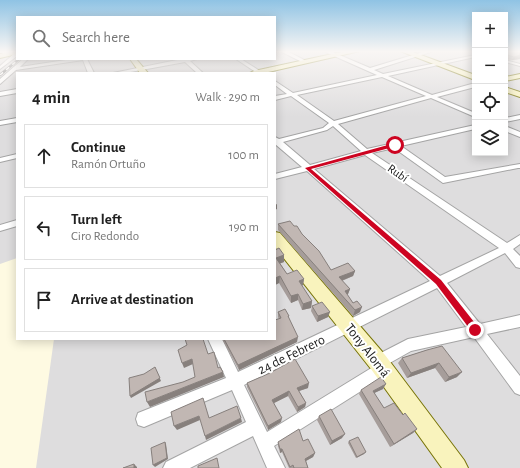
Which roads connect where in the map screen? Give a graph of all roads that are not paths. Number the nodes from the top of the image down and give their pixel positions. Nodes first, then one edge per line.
1 (11, 73) edge
2 (376, 73) edge
3 (398, 73) edge
4 (461, 73) edge
5 (384, 76) junction
6 (520, 76) edge
7 (472, 77) edge
8 (508, 78) edge
9 (0, 82) edge
10 (276, 84) edge
11 (472, 86) edge
12 (508, 90) edge
13 (16, 91) edge
14 (0, 94) edge
15 (293, 95) junction
16 (520, 95) edge
17 (431, 96) junction
18 (276, 98) edge
19 (472, 114) edge
20 (520, 117) edge
21 (508, 119) edge
22 (16, 120) edge
23 (0, 123) edge
24 (334, 123) junction
25 (472, 128) edge
26 (508, 129) edge
27 (520, 135) edge
28 (276, 141) edge
29 (395, 145) junction
30 (366, 152) junction
31 (16, 156) edge
32 (0, 160) edge
33 (518, 166) dead end
34 (307, 168) junction
35 (276, 177) edge
36 (16, 223) edge
37 (0, 228) edge
38 (276, 238) edge
39 (520, 239) edge
40 (507, 248) junction
41 (520, 264) edge
42 (438, 282) junction
43 (520, 321) edge
44 (349, 325) junction
45 (475, 330) junction
46 (216, 340) edge
47 (381, 366) junction
48 (236, 381) junction
49 (520, 388) edge
50 (144, 419) dead end
51 (256, 426) junction
52 (264, 443) junction
53 (172, 468) edge
54 (276, 468) edge
55 (456, 468) edge

1 - 9 street
2 - 5 street
3 - 5 street
4 - 7 street
5 - 15 street
5 - 17 street
6 - 8 street
10 - 15 street, Rubí
11 - 17 street
12 - 16 street
13 - 14 street
15 - 18 street
15 - 24 street, Rubí
17 - 19 street
17 - 24 street
20 - 21 street
22 - 23 street
24 - 28 street
24 - 30 street, Rubí
25 - 29 street
26 - 27 street
28 - 34 street
29 - 30 street
29 - 33 street
30 - 34 street
30 - 40 street, Rubí
31 - 32 street
34 - 35 street
34 - 42 street
36 - 37 street
38 - 44 street, Tony Alomá
39 - 40 street, 24 de Febrero
40 - 41 street, Rubí
40 - 42 street, 24 de Febrero
42 - 44 street, 24 de Febrero
42 - 45 street
43 - 45 street
44 - 47 street, Tony Alomá
44 - 48 street, 24 de Febrero
45 - 47 street
45 - 49 street
46 - 48 street
47 - 52 street
47 - 55 street, Tony Alomá
48 - 50 street, 24 de Febrero
48 - 51 street
51 - 52 street
51 - 53 street
52 - 54 street

